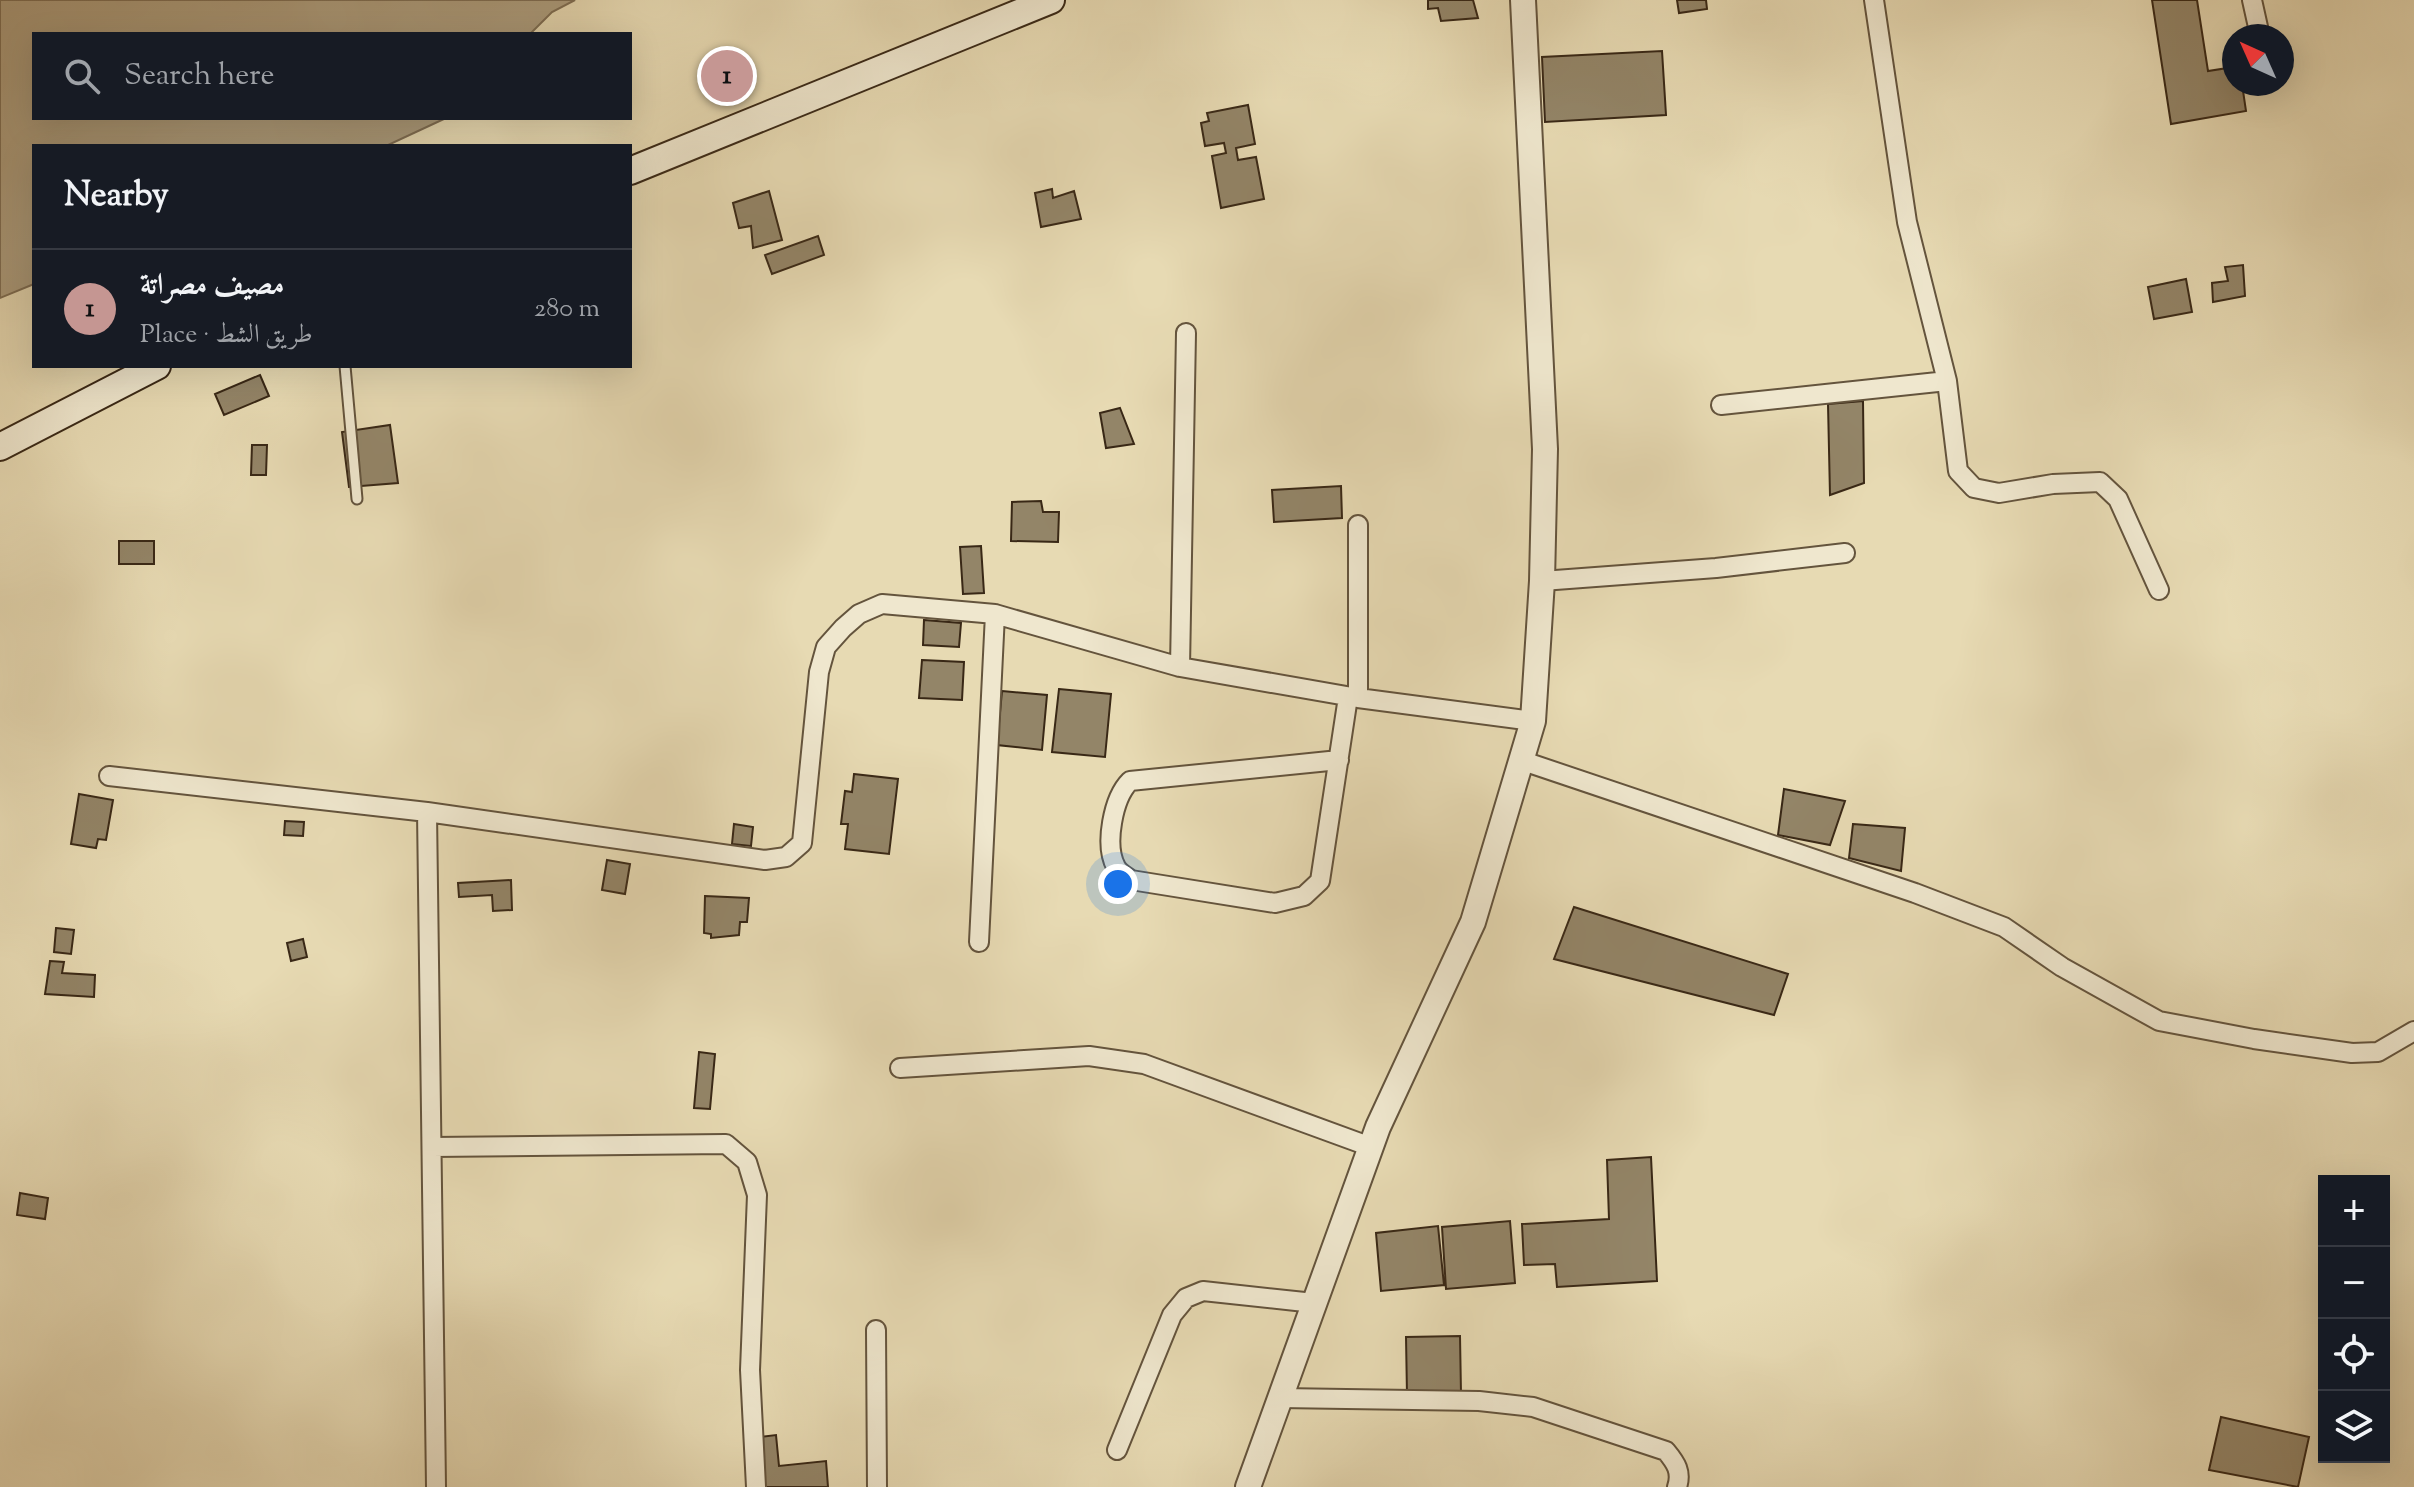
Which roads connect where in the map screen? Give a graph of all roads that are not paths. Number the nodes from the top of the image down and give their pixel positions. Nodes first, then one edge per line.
1 (1051, 0) edge
2 (1523, 0) edge
3 (1874, 0) edge
4 (2252, 0) edge
5 (2257, 24) edge
6 (632, 170) edge
7 (1186, 333) dead end
8 (153, 368) edge
9 (345, 368) edge
10 (1947, 381) junction
11 (1721, 405) dead end
12 (0, 447) edge
13 (357, 499) dead end
14 (1358, 525) dead end
15 (1845, 553) dead end
16 (1542, 581) junction
17 (2159, 590) dead end
18 (995, 614) junction
19 (1180, 667) junction
20 (1353, 697) junction
21 (1533, 721) junction
22 (1339, 760) junction
23 (1523, 761) junction
24 (109, 776) dead end
25 (427, 812) junction
26 (979, 942) dead end
27 (2414, 1031) edge
28 (900, 1068) dead end
29 (432, 1147) junction
30 (1371, 1147) junction
31 (1314, 1303) junction
32 (876, 1330) dead end
33 (1280, 1398) junction
34 (1117, 1450) dead end
35 (436, 1487) edge
36 (756, 1487) edge
37 (877, 1487) edge
38 (1248, 1487) edge
39 (1677, 1487) edge

1 - 6 main road
2 - 16 street
3 - 10 street
4 - 5 street
7 - 19 street
8 - 12 main road
9 - 13 lane
10 - 11 street
10 - 17 street
14 - 20 street
15 - 16 street
16 - 21 street
18 - 19 street
18 - 25 street
18 - 26 street
19 - 20 street
20 - 21 street
20 - 22 street
21 - 23 street
22 - 22 street
23 - 27 street
23 - 30 street
24 - 25 street
25 - 29 street
28 - 30 street
29 - 35 street
29 - 36 street
30 - 31 street
31 - 33 street
31 - 34 street
32 - 37 street
33 - 38 street
33 - 39 street

